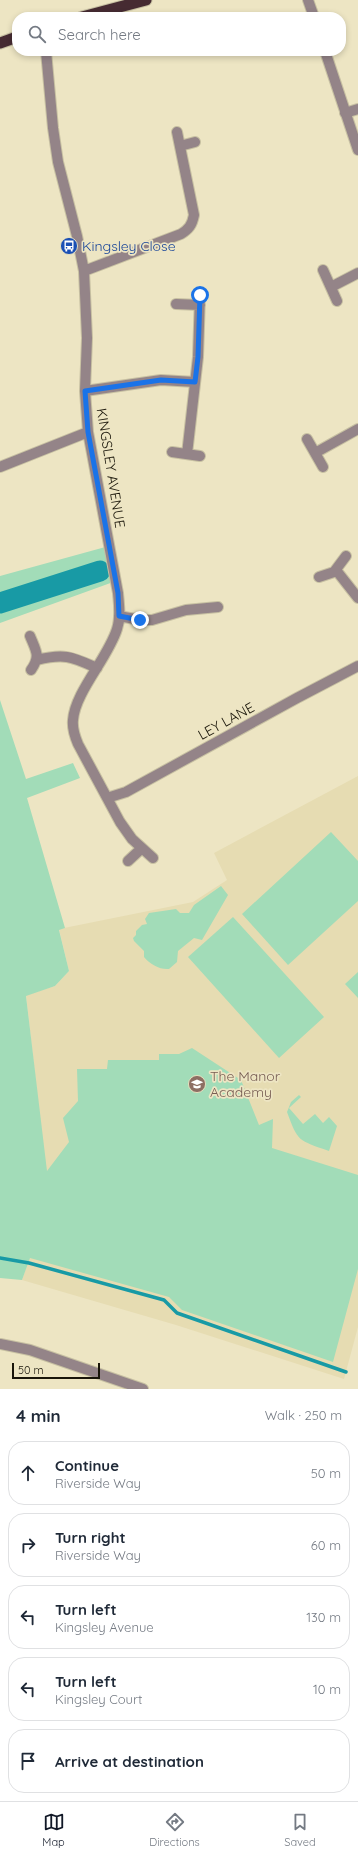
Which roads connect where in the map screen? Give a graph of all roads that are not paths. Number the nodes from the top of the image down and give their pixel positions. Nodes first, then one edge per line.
1 (146, 0) edge
2 (308, 0) edge
3 (101, 12) edge
4 (312, 12) edge
5 (12, 39) edge
6 (0, 43) edge
7 (46, 56) edge
8 (327, 56) edge
9 (358, 109) edge
10 (345, 114) junction
11 (177, 132) dead end
12 (195, 142) dead end
13 (180, 146) junction
14 (358, 150) edge
15 (323, 270) dead end
16 (84, 272) junction
17 (358, 273) edge
18 (331, 287) junction
19 (337, 301) dead end
20 (176, 304) dead end
21 (195, 382) junction
22 (85, 391) junction
23 (358, 429) edge
24 (88, 432) junction
25 (307, 439) dead end
26 (172, 452) dead end
27 (315, 453) junction
28 (187, 454) junction
29 (200, 456) dead end
30 (0, 467) edge
31 (323, 467) dead end
32 (346, 556) dead end
33 (336, 570) junction
34 (319, 577) dead end
35 (358, 598) edge
36 (218, 607) dead end
37 (119, 616) junction
38 (30, 636) dead end
39 (37, 660) junction
40 (358, 666) edge
41 (97, 668) junction
42 (31, 670) dead end
43 (108, 798) junction
44 (142, 848) junction
45 (153, 858) dead end
46 (128, 861) dead end
47 (0, 1344) edge
48 (143, 1389) edge

1 - 3 highway
2 - 4 street
5 - 6 highway
7 - 16 street, KINGSLEY AVENUE
8 - 10 street
9 - 10 street
10 - 14 street
11 - 13 street
12 - 13 street
13 - 16 street
15 - 18 street
16 - 22 street, KINGSLEY AVENUE
17 - 18 street
18 - 19 street
20 - 21 street
21 - 22 street
21 - 28 street
22 - 24 street, KINGSLEY AVENUE
23 - 27 street
24 - 30 street
24 - 37 street, KINGSLEY AVENUE
25 - 27 street
26 - 28 street
27 - 31 street
28 - 29 street
32 - 33 street
33 - 34 street
33 - 35 street
36 - 37 street
37 - 41 street, KINGSLEY AVENUE
38 - 39 street
39 - 41 street
39 - 42 street
40 - 43 street, LEY LANE
41 - 43 street, KINGSLEY AVENUE
43 - 44 street, KINGSLEY AVENUE
44 - 45 street, KINGSLEY AVENUE
44 - 46 street
47 - 48 street

